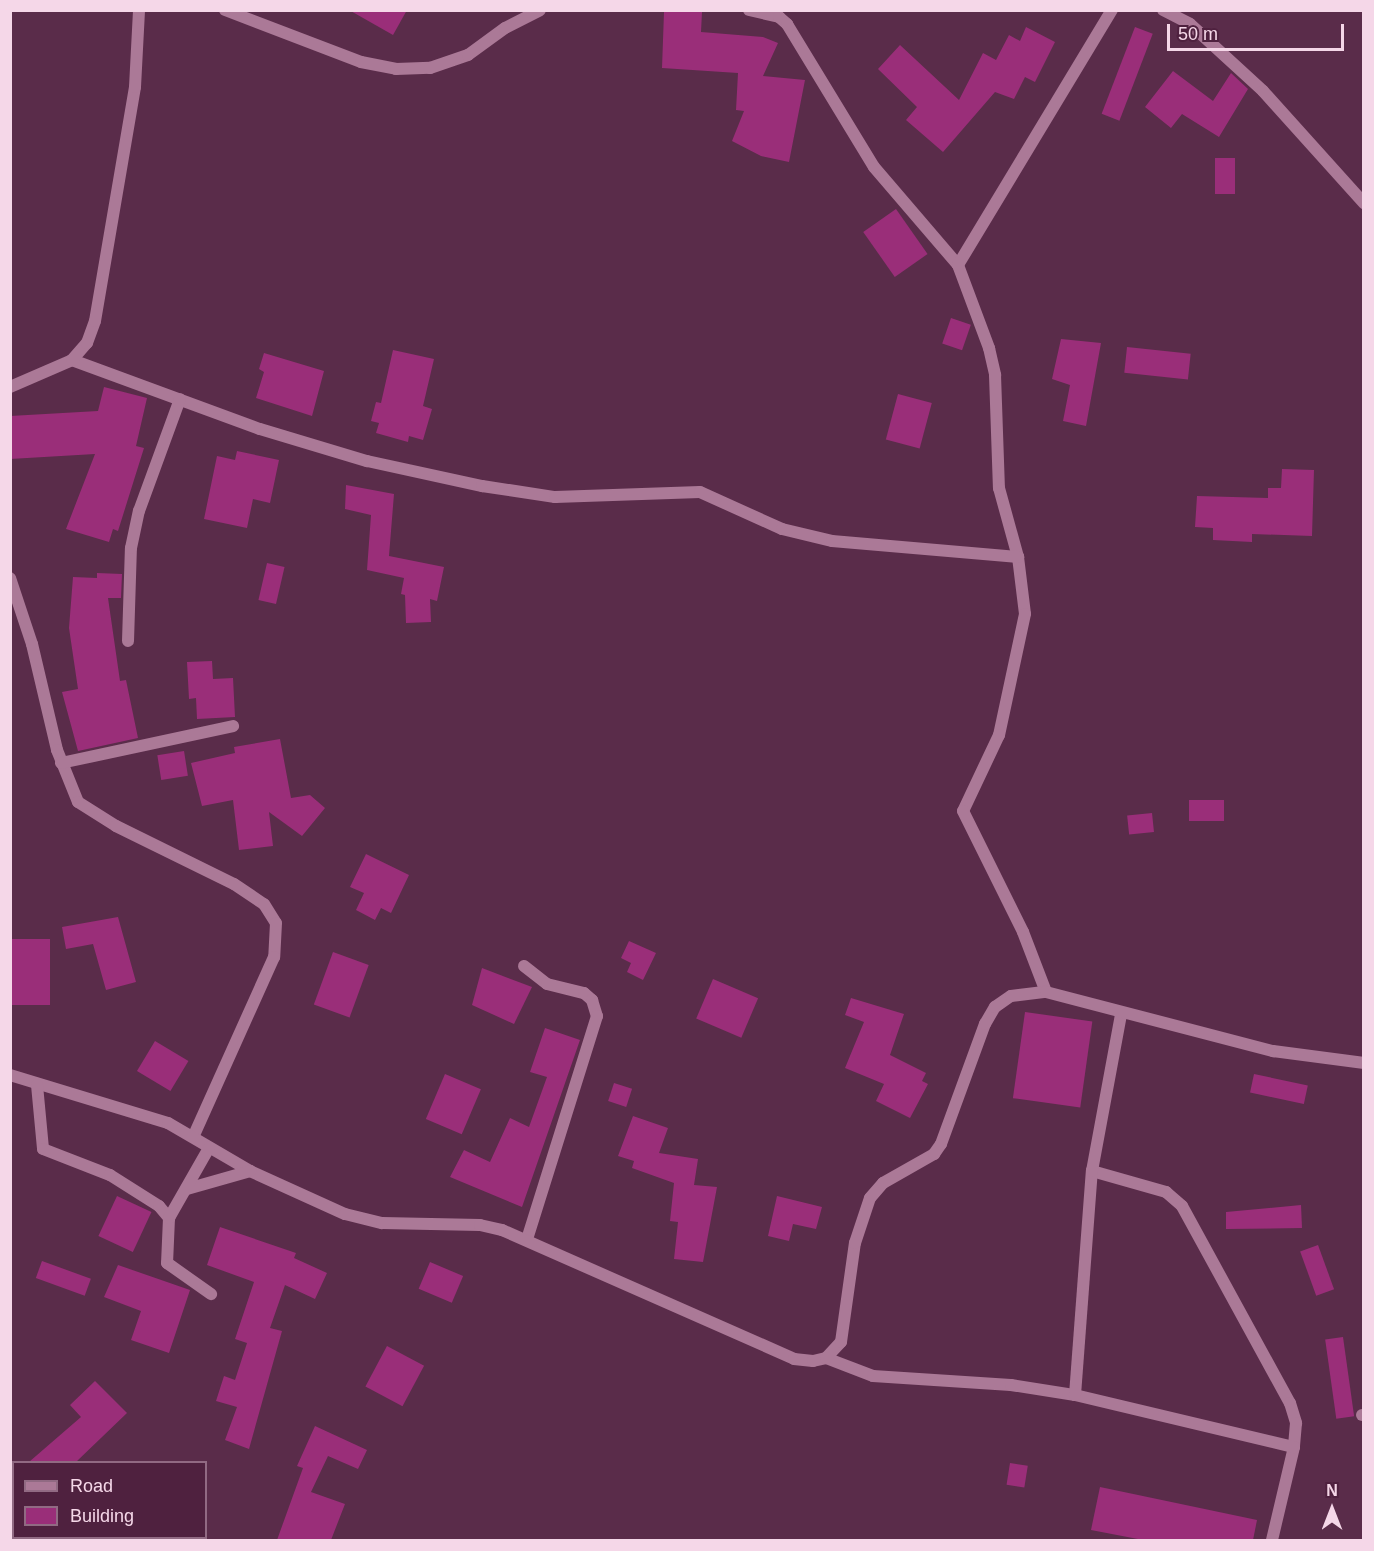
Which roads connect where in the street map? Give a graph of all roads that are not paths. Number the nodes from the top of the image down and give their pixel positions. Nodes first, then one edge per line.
1 (139, 10) edge
2 (225, 10) edge
3 (540, 10) edge
4 (749, 10) edge
5 (1112, 10) edge
6 (1163, 10) edge
7 (1364, 203) edge
8 (958, 265) junction
9 (72, 360) junction
10 (10, 387) edge
11 (180, 399) junction
12 (1018, 558) junction
13 (10, 578) edge
14 (128, 641) dead end
15 (233, 726) dead end
16 (61, 764) junction
17 (524, 966) dead end
18 (1047, 992) junction
19 (1120, 1014) junction
20 (1364, 1063) edge
21 (10, 1075) edge
22 (37, 1085) junction
23 (193, 1137) junction
24 (209, 1148) junction
25 (250, 1171) junction
26 (1092, 1171) junction
27 (187, 1189) junction
28 (169, 1218) junction
29 (527, 1239) junction
30 (211, 1294) dead end
31 (826, 1358) junction
32 (1075, 1395) junction
33 (1294, 1447) junction
34 (1272, 1540) edge

1 - 9 street
2 - 3 street
4 - 8 street
5 - 8 street
6 - 7 street
8 - 12 street
9 - 10 street
9 - 11 street
11 - 12 street
11 - 14 street
12 - 18 street
13 - 16 street
15 - 16 street
16 - 23 street
17 - 29 street
18 - 19 street
18 - 31 street
19 - 20 street
19 - 26 street
21 - 22 street
22 - 23 street
22 - 28 street
23 - 24 street
24 - 25 street
24 - 27 street
25 - 27 street
25 - 29 street
26 - 32 street
26 - 33 street
27 - 28 street
28 - 30 street
29 - 31 street
31 - 32 street
32 - 33 street
33 - 34 street

